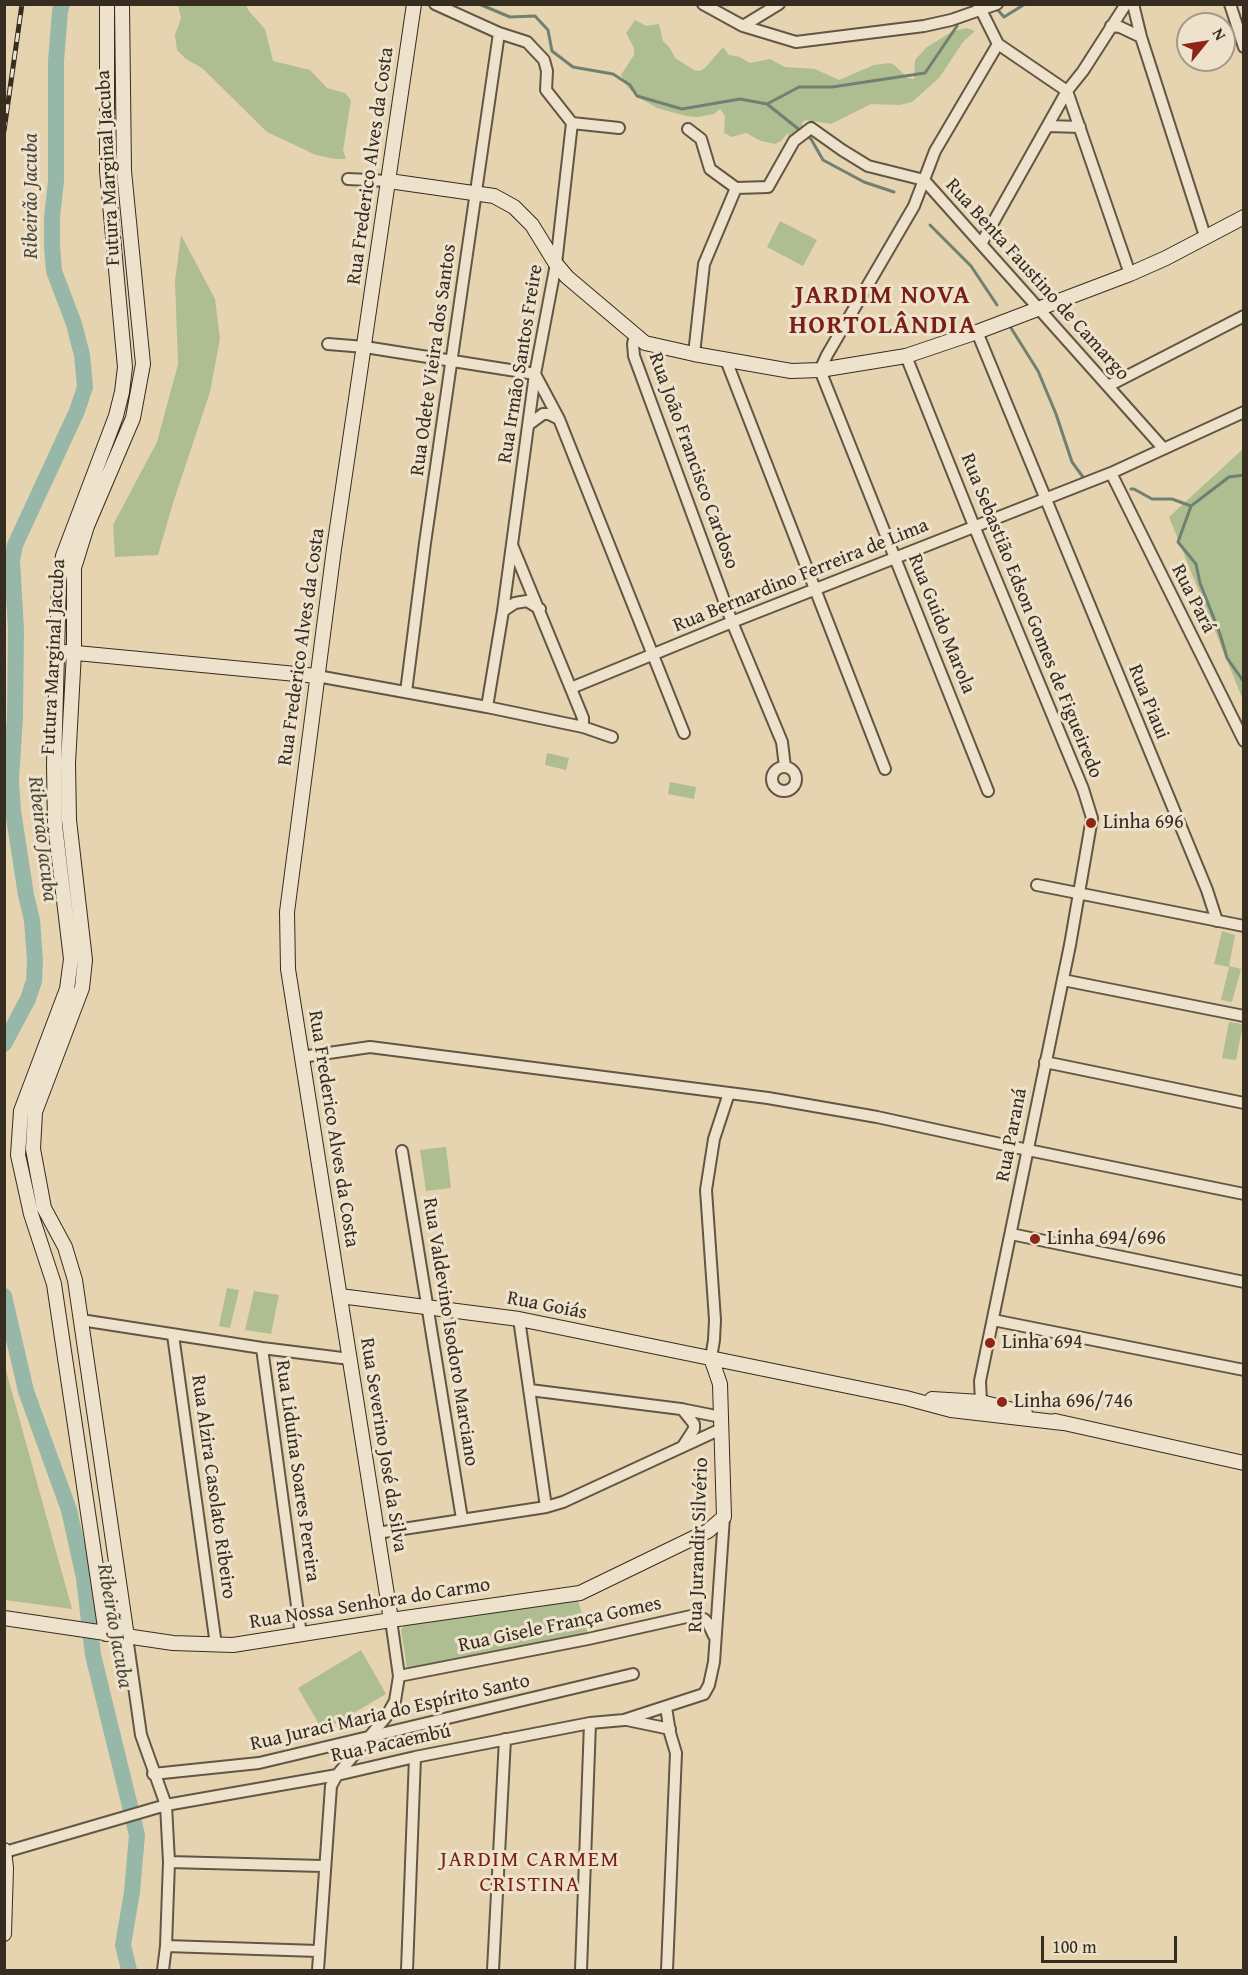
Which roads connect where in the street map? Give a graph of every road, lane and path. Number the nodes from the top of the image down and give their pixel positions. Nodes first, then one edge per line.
1 (107, 4) edge
2 (122, 4) edge
3 (414, 4) edge
4 (435, 4) edge
5 (703, 4) edge
6 (779, 4) edge
7 (997, 4) edge
8 (1126, 4) edge
9 (1133, 4) edge
10 (1230, 4) edge
11 (980, 7) edge
12 (743, 26) junction
13 (1111, 27) junction
14 (499, 33) junction
15 (1141, 37) junction
16 (998, 44) junction
17 (1244, 47) edge
18 (1067, 91) junction
19 (572, 123) junction
20 (1048, 126) junction
21 (1080, 127) junction
22 (619, 128) dead end
23 (688, 129) dead end
24 (348, 179) dead end
25 (389, 180) junction
26 (924, 180) junction
27 (736, 189) junction
28 (477, 193) junction
29 (1244, 217) edge
30 (1205, 236) junction
31 (981, 244) junction
32 (556, 264) junction
33 (1130, 274) junction
34 (1039, 308) junction
35 (1244, 316) edge
36 (977, 332) junction
37 (635, 335) junction
38 (328, 344) dead end
39 (365, 347) junction
40 (694, 354) junction
41 (906, 356) junction
42 (726, 360) junction
43 (451, 362) junction
44 (820, 370) junction
45 (535, 374) junction
46 (1108, 386) junction
47 (1244, 412) edge
48 (559, 419) junction
49 (528, 425) junction
50 (1163, 448) junction
51 (1111, 472) junction
52 (1044, 498) junction
53 (974, 526) junction
54 (512, 545) junction
55 (895, 558) junction
56 (815, 591) junction
57 (540, 609) junction
58 (503, 611) junction
59 (732, 622) junction
60 (56, 651) junction
61 (74, 652) junction
62 (652, 655) junction
63 (317, 676) junction
64 (571, 688) junction
65 (406, 692) junction
66 (487, 707) junction
67 (583, 728) junction
68 (684, 733) dead end
69 (612, 736) dead end
70 (1244, 741) edge
71 (785, 767) dead end
72 (885, 769) dead end
73 (988, 791) dead end
74 (1037, 885) dead end
75 (1080, 895) junction
76 (1217, 921) junction
77 (1244, 926) edge
78 (1063, 980) junction
79 (1244, 1016) edge
80 (301, 1057) junction
81 (1045, 1062) junction
82 (729, 1093) junction
83 (1244, 1103) edge
84 (1028, 1150) junction
85 (402, 1151) dead end
86 (1244, 1194) edge
87 (1011, 1234) junction
88 (1244, 1282) edge
89 (340, 1296) junction
90 (78, 1306) junction
91 (428, 1307) junction
92 (58, 1308) junction
93 (519, 1319) junction
94 (993, 1320) junction
95 (82, 1327) junction
96 (173, 1335) junction
97 (62, 1336) junction
98 (262, 1348) junction
99 (711, 1358) junction
100 (350, 1359) junction
101 (746, 1365) junction
102 (1244, 1370) edge
103 (980, 1382) junction
104 (720, 1384) junction
105 (530, 1390) junction
106 (981, 1402) junction
107 (681, 1409) junction
108 (969, 1409) junction
109 (721, 1423) junction
110 (1063, 1423) junction
111 (682, 1446) junction
112 (1244, 1463) edge
113 (546, 1507) junction
114 (723, 1517) junction
115 (462, 1519) junction
116 (377, 1533) junction
117 (388, 1600) junction
118 (4, 1618) edge
119 (390, 1620) junction
120 (371, 1623) junction
121 (102, 1633) junction
122 (301, 1635) junction
123 (127, 1636) junction
124 (716, 1639) junction
125 (216, 1645) junction
126 (633, 1674) dead end
127 (399, 1676) junction
128 (666, 1707) junction
129 (624, 1720) junction
130 (590, 1723) junction
131 (670, 1729) junction
132 (368, 1738) junction
133 (505, 1739) junction
134 (415, 1757) junction
135 (153, 1774) junction
136 (337, 1775) junction
137 (166, 1805) junction
138 (5, 1852) edge
139 (169, 1862) junction
140 (323, 1866) junction
141 (4, 1934) edge
142 (166, 1946) junction
143 (318, 1951) junction
144 (163, 1971) edge
145 (318, 1971) edge
146 (407, 1971) edge
147 (493, 1971) edge
148 (581, 1971) edge
149 (667, 1971) edge

1 - 60 street, Futura Marginal Jacuba
2 - 61 street, Futura Marginal Jacuba
3 - 25 street, Rua Frederico Alves da Costa
4 - 14 street
5 - 12 street
6 - 12 street
7 - 11 street
8 - 13 street
9 - 15 street
10 - 17 street
11 - 12 street
11 - 16 street
13 - 15 street
13 - 18 street
14 - 19 street
14 - 28 street, Rua Odete Vieira dos Santos
15 - 30 street
16 - 18 street
16 - 26 street
18 - 20 street
18 - 21 street
19 - 22 street
19 - 32 street, Rua Irmão Santos Freire
20 - 21 street
20 - 31 street
21 - 33 street
23 - 27 street
24 - 25 street
25 - 28 street
25 - 39 street, Rua Frederico Alves da Costa
26 - 27 street, Rua Benta Faustino de Camargo
26 - 31 street, Rua Benta Faustino de Camargo
26 - 44 street
27 - 40 street
28 - 32 street
28 - 43 street, Rua Odete Vieira dos Santos
29 - 30 street
30 - 33 street
31 - 34 street, Rua Benta Faustino de Camargo
32 - 37 street
32 - 45 street, Rua Irmão Santos Freire
33 - 34 street
34 - 36 street
34 - 46 street, Rua Benta Faustino de Camargo
35 - 46 street
36 - 41 street
36 - 52 street, Rua Piaui
37 - 40 street
37 - 59 street, Rua João Francisco Cardoso
38 - 39 street
39 - 43 street
39 - 63 street, Rua Frederico Alves da Costa
40 - 42 street
41 - 44 street
41 - 53 street, Rua Sebastião Edson Gomes de Figueiredo
42 - 44 street
42 - 56 street
43 - 45 street
43 - 65 street, Rua Odete Vieira dos Santos
44 - 55 street, Rua Guido Marola
45 - 48 street
45 - 49 street, Rua Irmão Santos Freire
46 - 50 street, Rua Benta Faustino de Camargo
47 - 50 street, Rua Bernardino Ferreira de Lima
48 - 49 street
48 - 62 street
49 - 54 street, Rua Irmão Santos Freire
50 - 51 street, Rua Bernardino Ferreira de Lima
51 - 52 street, Rua Bernardino Ferreira de Lima
51 - 70 street, Rua Pará
52 - 53 street, Rua Bernardino Ferreira de Lima
52 - 76 street, Rua Piaui
53 - 55 street, Rua Bernardino Ferreira de Lima
53 - 75 street, Rua Sebastião Edson Gomes de Figueiredo
54 - 57 street
54 - 58 street, Rua Irmão Santos Freire
55 - 56 street, Rua Bernardino Ferreira de Lima
55 - 73 street, Rua Guido Marola
56 - 59 street, Rua Bernardino Ferreira de Lima
56 - 72 street
57 - 58 street
57 - 64 street
58 - 66 street, Rua Irmão Santos Freire
59 - 62 street, Rua Bernardino Ferreira de Lima
59 - 71 street, Rua João Francisco Cardoso
60 - 61 street
60 - 92 street, Futura Marginal Jacuba
61 - 63 street
61 - 90 street, Futura Marginal Jacuba
62 - 64 street, Rua Bernardino Ferreira de Lima
62 - 68 street
63 - 65 street
63 - 80 street, Rua Frederico Alves da Costa
64 - 67 street
65 - 66 street
66 - 67 street
67 - 69 street
74 - 75 street
75 - 76 street
75 - 78 street, Rua Paraná
76 - 77 street
78 - 79 street
78 - 81 street, Rua Paraná
80 - 82 street
80 - 89 street, Rua Frederico Alves da Costa
81 - 83 street
81 - 84 street, Rua Paraná
82 - 84 street
82 - 99 street
84 - 86 street
84 - 87 street, Rua Paraná
85 - 91 street, Rua Valdevino Isodoro Marciano
87 - 88 street
87 - 94 street, Rua Paraná
89 - 91 street, Rua Goiás
89 - 100 street, Rua Severino José da Silva
90 - 92 street
90 - 95 street, Futura Marginal Jacuba
91 - 93 street, Rua Goiás
91 - 115 street, Rua Valdevino Isodoro Marciano
92 - 97 street, Futura Marginal Jacuba
93 - 99 street, Rua Goiás
93 - 105 street
94 - 102 street
94 - 103 street, Rua Paraná
95 - 96 street
95 - 97 street
95 - 123 street, Futura Marginal Jacuba
96 - 98 street
96 - 125 street, Rua Alzira Casolato Ribeiro
97 - 121 street, Futura Marginal Jacuba
98 - 100 street
98 - 122 street, Rua Liduína Soares Pereira
99 - 101 street, Rua Goiás
99 - 104 street, Rua Jurandir Silvério
100 - 116 street, Rua Severino José da Silva
101 - 104 street
101 - 108 street, Rua Goiás
103 - 106 street, Rua Paraná
103 - 108 street, Rua Paraná
104 - 109 street, Rua Jurandir Silvério
105 - 107 street
105 - 113 street
106 - 108 street, Rua Goiás
106 - 110 street, Rua Goiás
107 - 109 street
107 - 111 street
108 - 110 street, Rua Goiás
109 - 111 street
109 - 114 street, Rua Jurandir Silvério
110 - 112 street, Rua Goiás
111 - 113 street
113 - 115 street
114 - 119 street, Rua Nossa Senhora do Carmo
114 - 124 street, Rua Jurandir Silvério
115 - 116 street
116 - 117 street, Rua Severino José da Silva
117 - 119 street, Rua Severino José da Silva
117 - 120 street
118 - 121 street, Rua Nossa Senhora do Carmo
119 - 120 street, Rua Nossa Senhora do Carmo
119 - 127 street, Rua Severino José da Silva
120 - 122 street, Rua Nossa Senhora do Carmo
121 - 123 street, Rua Nossa Senhora do Carmo
122 - 125 street, Rua Nossa Senhora do Carmo
123 - 125 street, Rua Nossa Senhora do Carmo
123 - 135 street
124 - 127 street, Rua Gisele França Gomes
124 - 128 street, Rua Jurandir Silvério
126 - 132 street, Rua Juraci Maria do Espírito Santo
127 - 132 street, Rua Severino José da Silva
128 - 129 street, Rua Pacaembú
128 - 131 street
129 - 130 street, Rua Pacaembú
129 - 131 street, Rua Pacaembú
130 - 133 street, Rua Pacaembú
130 - 148 street
131 - 149 street
132 - 135 street, Rua Juraci Maria do Espírito Santo
132 - 136 street, Rua Severino José da Silva
133 - 134 street, Rua Pacaembú
133 - 147 street
134 - 136 street, Rua Pacaembú
134 - 146 street
135 - 137 street
136 - 137 street, Rua Pacaembú
136 - 140 street
137 - 138 street, Rua Pacaembú
137 - 139 street
138 - 141 street
139 - 140 street
139 - 142 street
140 - 143 street
142 - 143 street
142 - 144 street
143 - 145 street

